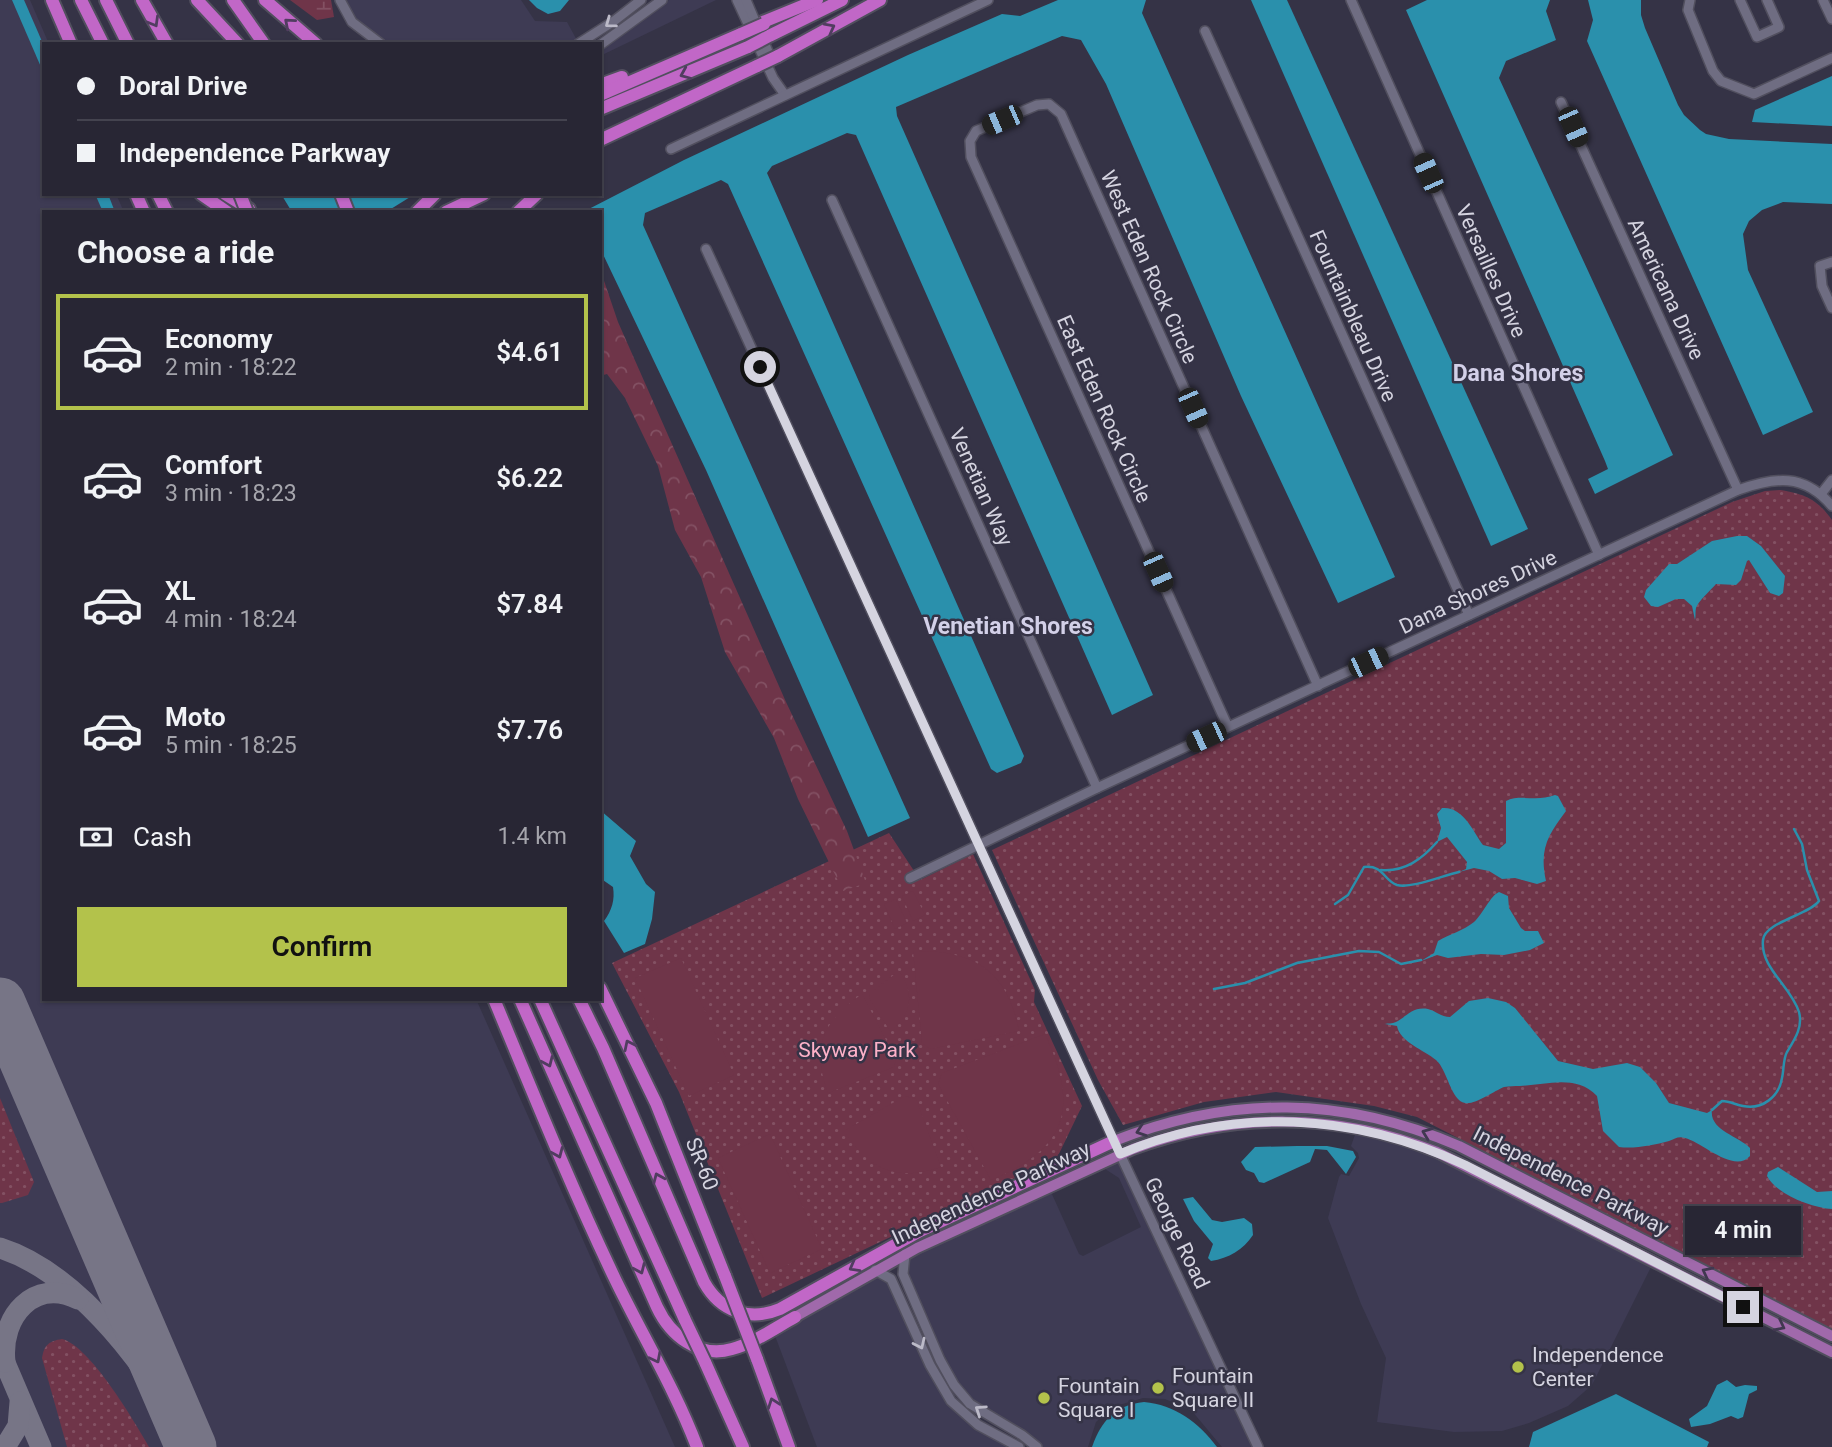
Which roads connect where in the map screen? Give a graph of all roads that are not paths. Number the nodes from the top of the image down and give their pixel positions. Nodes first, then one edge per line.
1 (52, 0) edge
2 (81, 0) edge
3 (106, 0) edge
4 (142, 0) edge
5 (197, 0) edge
6 (233, 0) edge
7 (265, 0) edge
8 (340, 0) edge
9 (641, 0) edge
10 (662, 0) edge
11 (737, 0) edge
12 (746, 0) edge
13 (817, 0) edge
14 (842, 0) edge
15 (880, 0) edge
16 (988, 0) edge
17 (1351, 0) edge
18 (1690, 0) edge
19 (1740, 0) edge
20 (1767, 0) edge
21 (1823, 0) edge
22 (1832, 19) edge
23 (1205, 31) dead end
24 (740, 33) junction
25 (69, 38) edge
26 (102, 42) edge
27 (127, 42) edge
28 (166, 42) edge
29 (236, 42) edge
30 (263, 42) edge
31 (314, 42) edge
32 (378, 42) edge
33 (581, 42) edge
34 (602, 45) edge
35 (1832, 58) edge
36 (602, 84) edge
37 (602, 94) edge
38 (785, 95) junction
39 (1561, 102) dead end
40 (602, 108) edge
41 (656, 115) junction
42 (1002, 120) joint
43 (602, 139) edge
44 (602, 149) edge
45 (671, 149) dead end
46 (204, 196) edge
47 (228, 196) edge
48 (433, 196) edge
49 (480, 196) edge
50 (535, 196) edge
51 (832, 200) dead end
52 (224, 210) edge
53 (250, 210) edge
54 (419, 210) edge
55 (450, 210) edge
56 (520, 210) edge
57 (706, 249) dead end
58 (1832, 262) edge
59 (1832, 309) edge
60 (1832, 480) edge
61 (1738, 490) junction
62 (1821, 494) junction
63 (1832, 506) edge
64 (1599, 555) junction
65 (1469, 615) junction
66 (1318, 686) junction
67 (1228, 727) junction
68 (1097, 788) junction
69 (977, 844) junction
70 (910, 878) dead end
71 (602, 992) edge
72 (495, 1001) edge
73 (521, 1001) edge
74 (541, 1001) edge
75 (580, 1001) edge
76 (1114, 1141) junction
77 (1120, 1154) junction
78 (905, 1254) junction
79 (875, 1270) junction
80 (795, 1317) joint
81 (1832, 1336) edge
82 (1832, 1352) edge
83 (685, 1415) junction
84 (697, 1447) edge
85 (706, 1447) edge
86 (743, 1447) edge
87 (789, 1447) edge
88 (1018, 1447) edge
89 (1037, 1447) edge
90 (1258, 1447) edge

1 - 25 highway
2 - 26 highway
3 - 27 highway
4 -> 28 highway
5 - 29 highway
6 - 30 highway
31 -> 7 highway
8 - 32 street
9 -> 33 street
10 - 34 street
11 - 38 street
12 - 38 street
13 - 24 highway, bridge
14 -> 40 highway, bridge
41 -> 15 highway, bridge
16 - 38 street
17 - 64 street, Versailles Drive
18 - 35 street
19 - 20 street
21 - 22 street
23 - 65 street, Fountainbleau Drive
24 - 36 highway
24 - 37 highway
38 - 45 street
39 - 61 street, Americana Drive
41 - 43 highway
41 - 44 highway
42 - 66 street, West Eden Rock Circle
42 - 67 street, East Eden Rock Circle
46 - 52 highway
47 - 53 highway
48 - 54 highway
49 - 55 highway
50 - 56 highway
51 - 68 street, Venetian Way
57 - 69 street, George Road
58 - 59 street
60 - 62 street
61 - 62 street, Dana Shores Drive
61 - 64 street, Dana Shores Drive
62 - 63 street, Dana Shores Drive
64 - 65 street, Dana Shores Drive
65 - 66 street, Dana Shores Drive
66 - 67 street, Dana Shores Drive
67 - 68 street, Dana Shores Drive
68 - 69 street, Dana Shores Drive
69 - 70 street, Dana Shores Drive
69 - 76 street, George Road
87 -> 71 highway, SR-60 / SR-60, bridge
72 -> 83 highway
73 -> 80 highway
74 - 86 highway, bridge
76 -> 75 highway
76 - 77 street, George Road
81 -> 76 main road, Independence Parkway
77 - 78 main road, Independence Parkway
77 -> 82 main road, Independence Parkway
77 - 90 street, George Road
78 - 79 main road, Independence Parkway
89 -> 78 street
79 - 80 main road, Independence Parkway
79 -> 88 street
83 - 84 highway
83 - 85 highway

